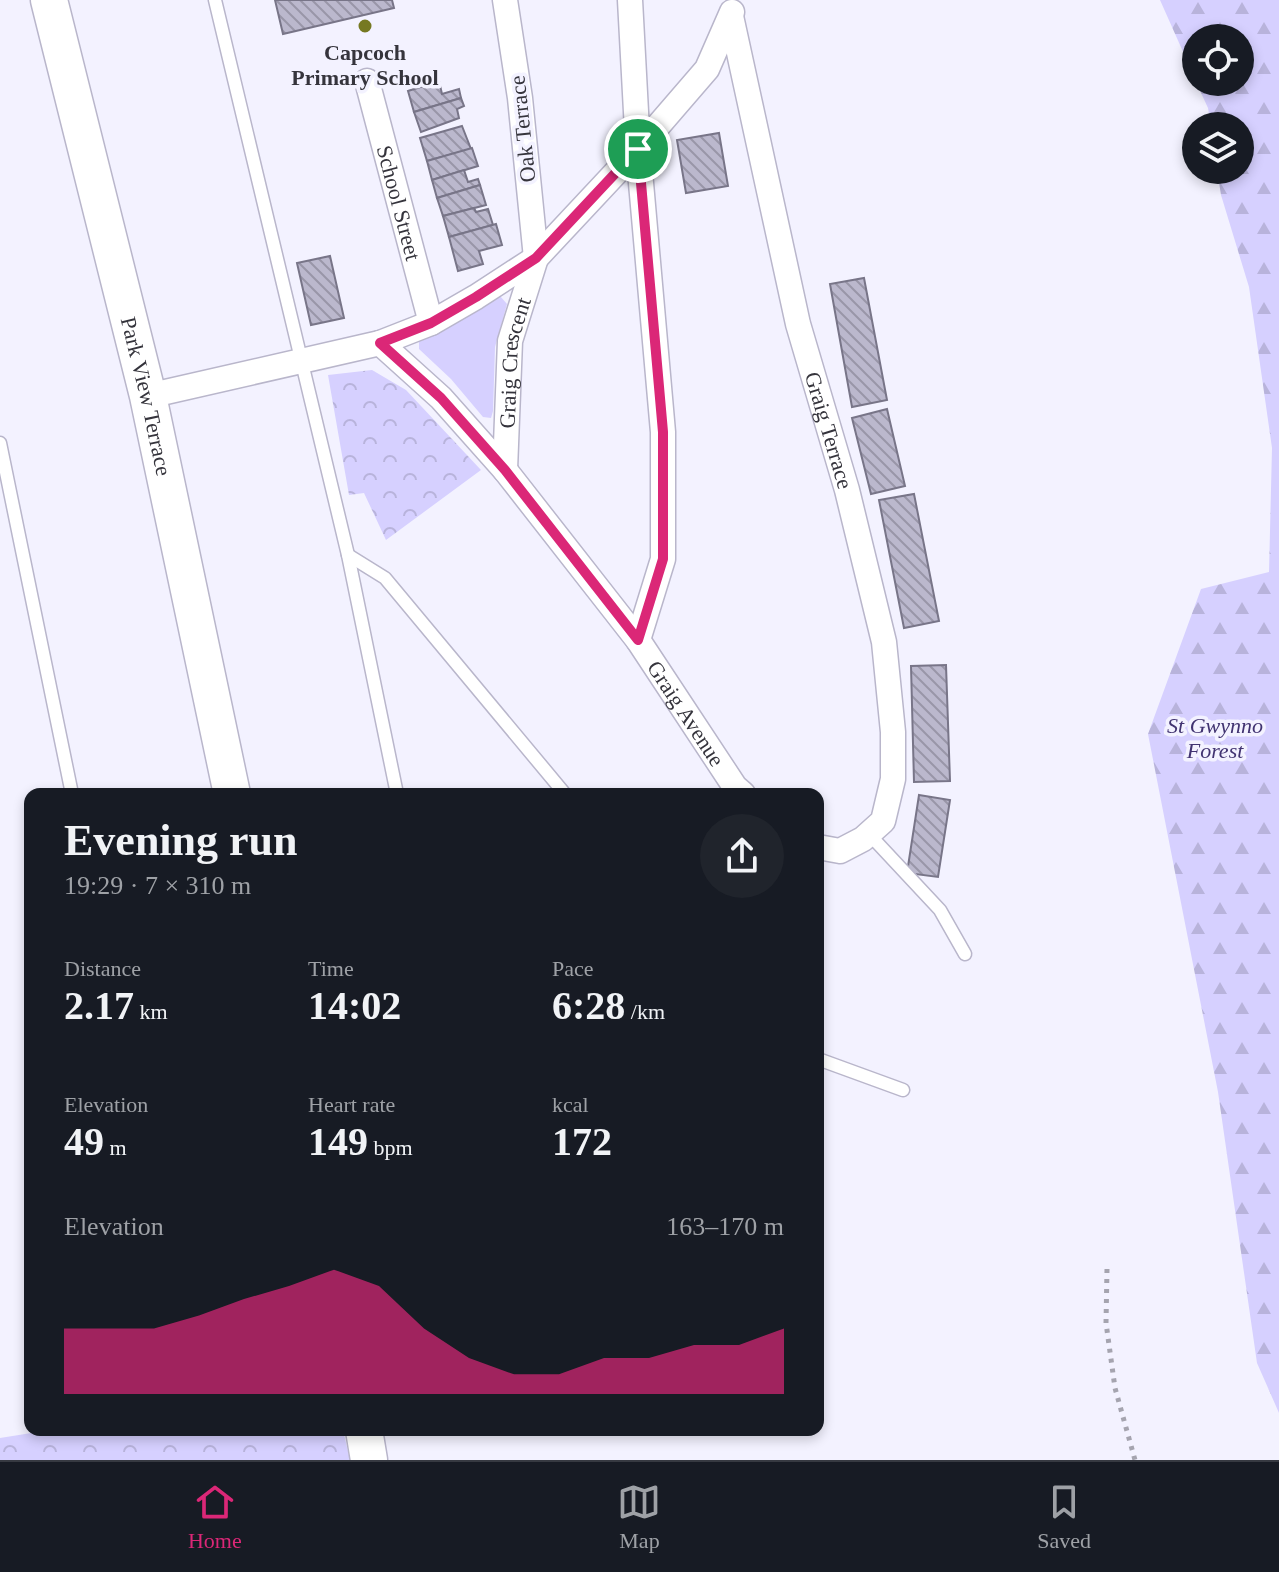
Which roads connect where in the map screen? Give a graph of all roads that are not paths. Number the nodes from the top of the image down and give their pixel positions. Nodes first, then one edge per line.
1 (49, 0) edge
2 (215, 0) edge
3 (505, 0) edge
4 (630, 0) edge
5 (734, 8) edge
6 (367, 81) dead end
7 (638, 149) junction
8 (536, 258) junction
9 (431, 323) junction
10 (380, 343) junction
11 (300, 360) junction
12 (148, 396) junction
13 (0, 443) edge
14 (505, 470) junction
15 (348, 555) junction
16 (638, 640) junction
17 (71, 788) edge
18 (231, 788) edge
19 (396, 788) edge
20 (560, 788) edge
21 (736, 788) edge
22 (866, 836) junction
23 (824, 848) edge
24 (965, 954) dead end
25 (824, 1061) edge
26 (903, 1090) dead end
27 (365, 1436) edge
28 (369, 1460) edge

1 - 12 main road, Park View Terrace
2 - 11 lane
3 - 8 street, Oak Terrace
4 - 7 street
5 - 7 street
5 - 22 street, Graig Terrace
6 - 9 street, School Street
7 - 8 street
7 - 16 street
8 - 9 street
8 - 14 street, Graig Crescent
9 - 10 street
10 - 11 street
10 - 14 street, Graig Avenue
11 - 12 street
11 - 15 lane
12 - 18 main road, Park View Terrace
13 - 17 lane
14 - 16 street, Graig Avenue
15 - 19 lane
15 - 20 lane
16 - 21 street, Graig Avenue
22 - 23 street
22 - 24 lane
25 - 26 lane
27 - 28 main road

